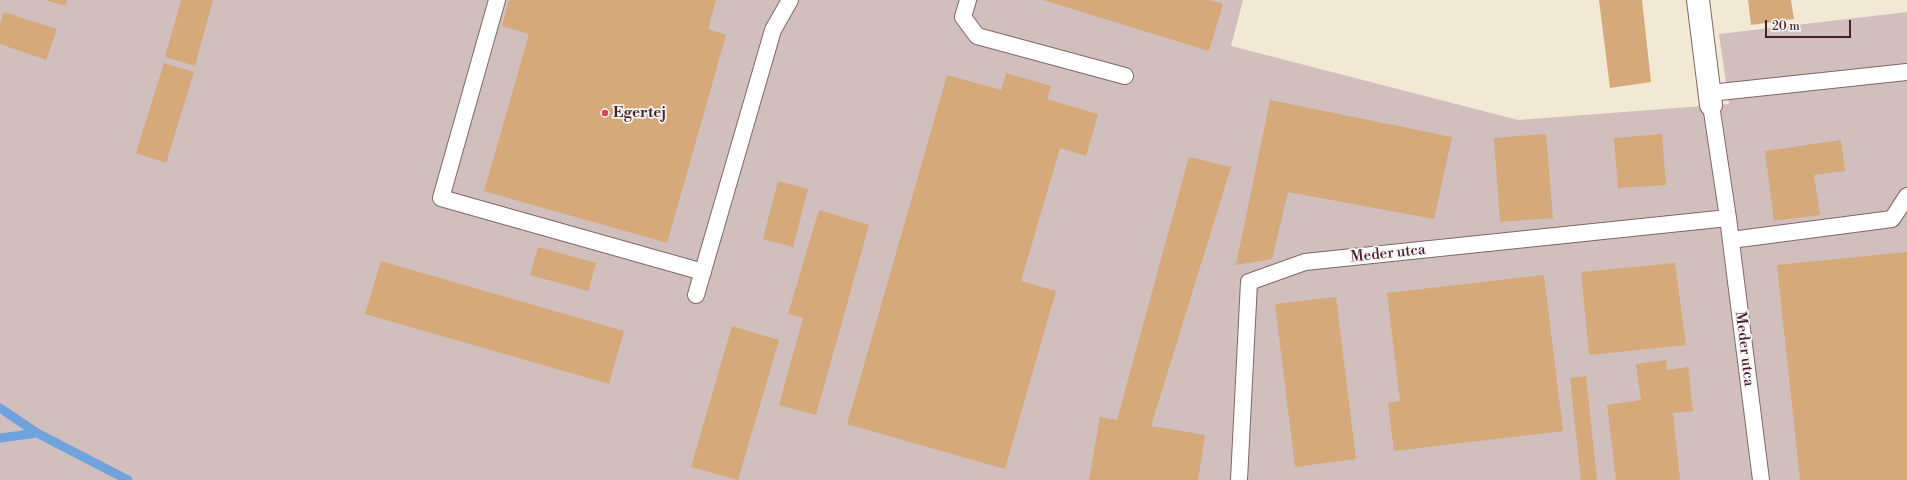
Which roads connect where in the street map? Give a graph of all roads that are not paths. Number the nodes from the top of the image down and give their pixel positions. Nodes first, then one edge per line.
1 (497, 0) edge
2 (790, 0) edge
3 (968, 0) edge
4 (1698, 0) edge
5 (1907, 72) edge
6 (1125, 76) dead end
7 (1711, 99) junction
8 (1907, 196) edge
9 (1728, 218) junction
10 (1731, 240) junction
11 (703, 272) junction
12 (696, 295) dead end
13 (1239, 480) edge
14 (1761, 480) edge

1 - 11 lane
2 - 11 lane
3 - 6 lane
4 - 7 street, Meder utca
5 - 7 lane
7 - 9 lane, Meder utca
8 - 10 lane
9 - 10 lane, Meder utca
9 - 13 lane, Meder utca
10 - 14 lane, Meder utca
11 - 12 lane

